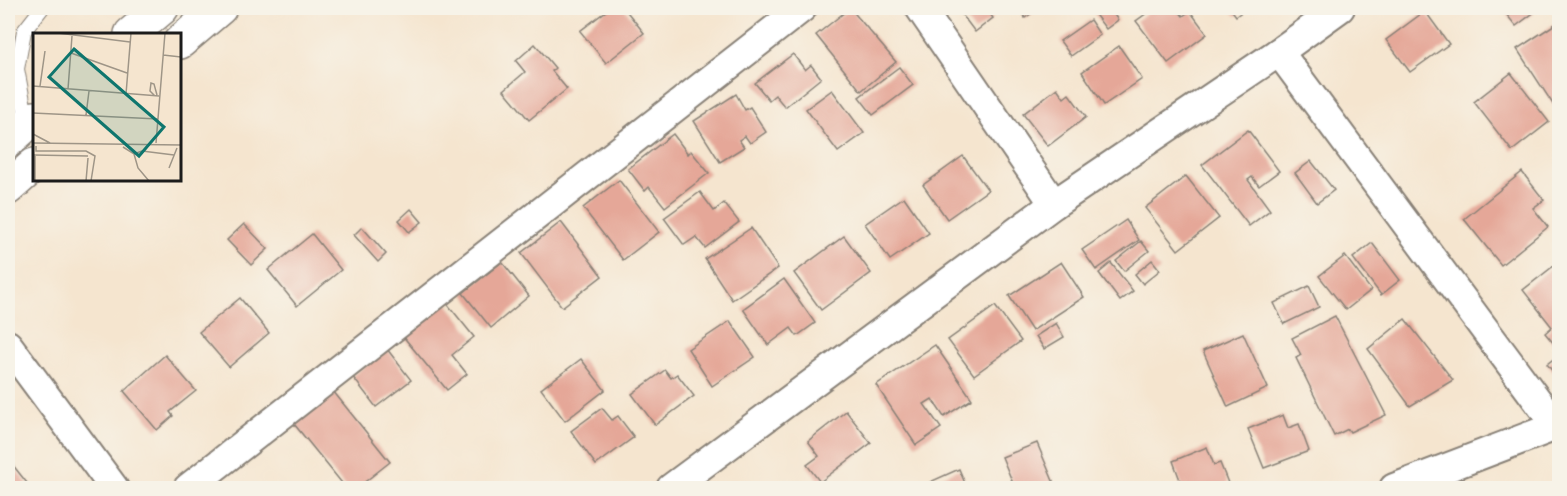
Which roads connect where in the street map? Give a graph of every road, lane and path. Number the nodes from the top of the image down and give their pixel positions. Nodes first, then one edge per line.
1 (42, 8) edge
2 (162, 8) edge
3 (220, 8) edge
4 (802, 8) edge
5 (920, 8) edge
6 (1340, 8) edge
7 (132, 33) edge
8 (182, 40) edge
9 (1279, 52) junction
10 (12, 72) edge
11 (23, 127) edge
12 (33, 166) edge
13 (8, 188) edge
14 (1054, 204) junction
15 (8, 345) edge
16 (1558, 429) edge
17 (114, 489) edge
18 (188, 489) edge
19 (671, 489) edge
20 (1394, 489) edge

1 - 10 lane
2 - 7 highway
3 - 8 highway
4 - 18 street
5 - 14 street
6 - 9 street
9 - 14 street
9 - 16 street
10 - 11 lane
12 - 13 highway
14 - 19 street
15 - 17 street
16 - 20 street

